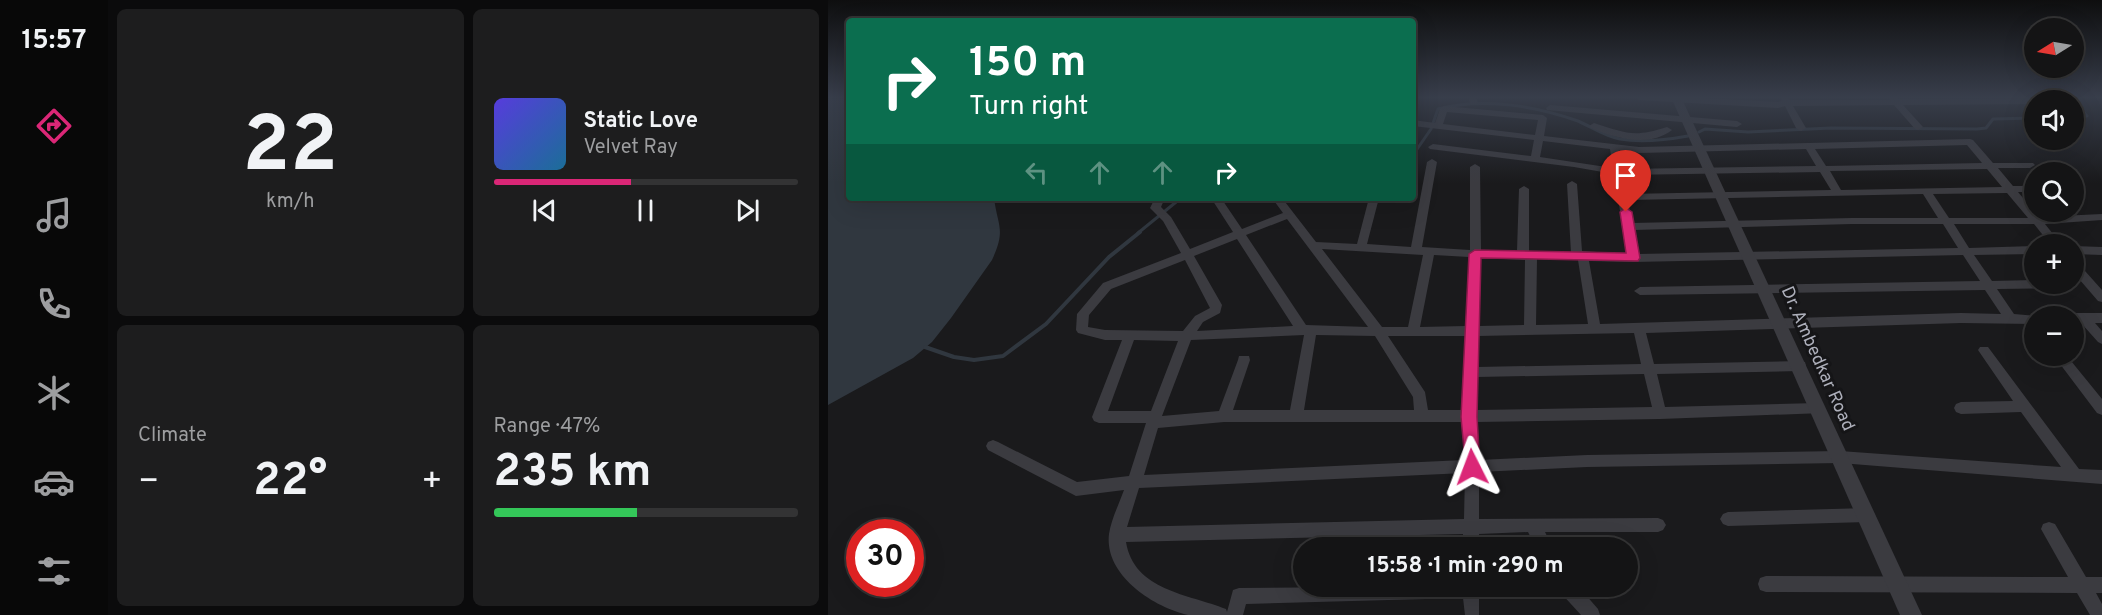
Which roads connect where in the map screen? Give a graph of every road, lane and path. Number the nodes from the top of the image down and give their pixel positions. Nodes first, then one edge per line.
1 (1440, 126) edge
2 (1542, 126) edge
3 (1594, 126) dead end
4 (1667, 126) edge
5 (1679, 126) edge
6 (1689, 126) edge
7 (1667, 130) junction
8 (1540, 137) junction
9 (1700, 146) junction
10 (1809, 146) junction
11 (1433, 147) dead end
12 (1614, 147) junction
13 (1535, 160) junction
14 (1432, 162) dead end
15 (2024, 165) edge
16 (1991, 166) junction
17 (1475, 168) dead end
18 (1823, 169) junction
19 (1710, 171) junction
20 (1620, 172) junction
21 (1572, 184) dead end
22 (1524, 189) dead end
23 (2012, 189) junction
24 (2024, 189) edge
25 (1926, 191) junction
26 (1839, 194) junction
27 (1721, 195) junction
28 (1623, 197) junction
29 (1218, 201) edge
30 (1279, 201) edge
31 (1373, 201) edge
32 (1158, 203) edge
33 (2024, 204) edge
34 (1289, 214) junction
35 (2102, 217) edge
36 (2084, 218) edge
37 (1944, 220) junction
38 (2024, 221) edge
39 (2038, 222) edge
40 (1733, 223) junction
41 (1628, 227) junction
42 (1239, 234) junction
43 (2048, 234) edge
44 (1311, 245) junction
45 (1361, 248) junction
46 (1416, 250) junction
47 (2024, 250) edge
48 (2084, 250) edge
49 (1429, 251) junction
50 (1966, 251) junction
51 (2102, 251) edge
52 (1188, 253) junction
53 (1523, 253) junction
54 (1475, 254) junction
55 (1747, 255) junction
56 (1583, 257) junction
57 (1634, 258) junction
58 (2084, 277) edge
59 (2084, 283) edge
60 (2089, 283) junction
61 (2102, 283) edge
62 (1988, 285) junction
63 (2024, 285) edge
64 (1763, 288) junction
65 (1640, 291) dead end
66 (2102, 298) edge
67 (2084, 318) edge
68 (2102, 318) edge
69 (2012, 319) junction
70 (2024, 320) edge
71 (1780, 323) junction
72 (2084, 323) edge
73 (1594, 328) junction
74 (1639, 328) junction
75 (1530, 329) junction
76 (1306, 330) junction
77 (1471, 330) junction
78 (1379, 332) junction
79 (1413, 332) junction
80 (1130, 335) junction
81 (1186, 336) junction
82 (2102, 339) edge
83 (1984, 350) dead end
84 (1244, 360) dead end
85 (1800, 366) junction
86 (2068, 366) edge
87 (1648, 367) junction
88 (1470, 372) junction
89 (2025, 406) junction
90 (1961, 408) dead end
91 (1818, 409) junction
92 (2102, 409) edge
93 (1659, 413) junction
94 (1224, 416) junction
95 (1296, 416) junction
96 (1421, 417) junction
97 (1469, 417) junction
98 (1154, 420) junction
99 (993, 446) dead end
100 (1840, 457) junction
101 (1472, 467) junction
102 (2076, 476) junction
103 (2100, 479) edge
104 (1134, 482) junction
105 (1867, 515) junction
106 (1728, 519) dead end
107 (1533, 525) junction
108 (1658, 525) dead end
109 (1471, 527) junction
110 (2049, 529) dead end
111 (1117, 536) junction
112 (1471, 537) edge
113 (1539, 537) edge
114 (1766, 584) dead end
115 (1896, 584) junction
116 (2082, 585) junction
117 (2102, 585) edge
118 (1293, 594) edge
119 (1471, 597) edge
120 (1576, 597) edge
121 (1472, 612) dead end
122 (1220, 615) edge
123 (1235, 615) edge
124 (1592, 615) edge
125 (1911, 615) edge
126 (2099, 615) edge

1 - 8 street
2 - 8 street
3 - 7 street
4 - 7 street
5 - 7 street
6 - 9 street, Dr. Ambedkar Road
8 - 12 street
8 - 13 street
9 - 10 street
9 - 12 street
9 - 19 street, Dr. Ambedkar Road
10 - 16 street
10 - 18 street
11 - 13 street
12 - 20 street
13 - 20 street
14 - 46 street
15 - 16 street
16 - 18 street
16 - 23 street
17 - 54 street
18 - 19 street
18 - 26 street
19 - 20 street
19 - 27 street, Dr. Ambedkar Road
20 - 28 street
21 - 56 street
22 - 53 street
23 - 24 street
23 - 25 street
23 - 33 street
25 - 26 street
25 - 37 street
26 - 27 street
27 - 28 street
27 - 40 street, Dr. Ambedkar Road
28 - 41 street
29 - 42 street
30 - 34 street
31 - 45 street
32 - 52 street
34 - 42 street
34 - 44 street
35 - 36 street
37 - 38 street
37 - 40 street
37 - 50 street
39 - 43 street
40 - 41 street
40 - 55 street, Dr. Ambedkar Road
41 - 57 street
42 - 52 street
42 - 76 street
44 - 45 street
44 - 78 street
45 - 46 street
46 - 49 street
47 - 50 street
48 - 51 street
49 - 54 street
49 - 79 street
50 - 55 street
50 - 62 street
52 - 80 street
52 - 81 street
53 - 54 street
53 - 56 street
53 - 75 street
54 - 77 street
55 - 57 street
55 - 64 street, Dr. Ambedkar Road
56 - 57 street
56 - 73 street
58 - 60 street
59 - 60 street
60 - 61 street
60 - 66 street
62 - 63 street
62 - 64 street
62 - 69 street
64 - 65 street
64 - 71 street, Dr. Ambedkar Road
67 - 68 street
69 - 70 street
69 - 71 street
71 - 74 street
71 - 85 street, Dr. Ambedkar Road
72 - 82 street
73 - 74 street
73 - 75 street
74 - 87 street
75 - 77 street
76 - 78 street
76 - 81 street
76 - 95 street
77 - 79 street
77 - 88 street
78 - 79 street
78 - 96 street
80 - 81 street
80 - 98 street
81 - 98 street
83 - 89 street
84 - 94 street
85 - 87 street
85 - 91 street, Dr. Ambedkar Road
86 - 92 street
87 - 88 street
87 - 93 street
88 - 97 street
89 - 90 street
89 - 102 street
91 - 93 street
91 - 100 street, Dr. Ambedkar Road
93 - 97 street
94 - 95 street
94 - 98 street
95 - 96 street
96 - 97 street
97 - 101 street
98 - 104 street
99 - 104 street
100 - 101 street
100 - 102 street
100 - 105 street, Dr. Ambedkar Road
101 - 104 street
101 - 109 street
102 - 103 street
104 - 111 street
105 - 106 street
105 - 115 street, Dr. Ambedkar Road
107 - 108 street
107 - 109 street
107 - 113 street
109 - 111 street
109 - 112 street
110 - 116 street
111 - 122 street
114 - 115 street
115 - 116 street
115 - 125 street, Dr. Ambedkar Road
116 - 117 street
116 - 126 street
118 - 123 street
119 - 121 street
120 - 124 street

